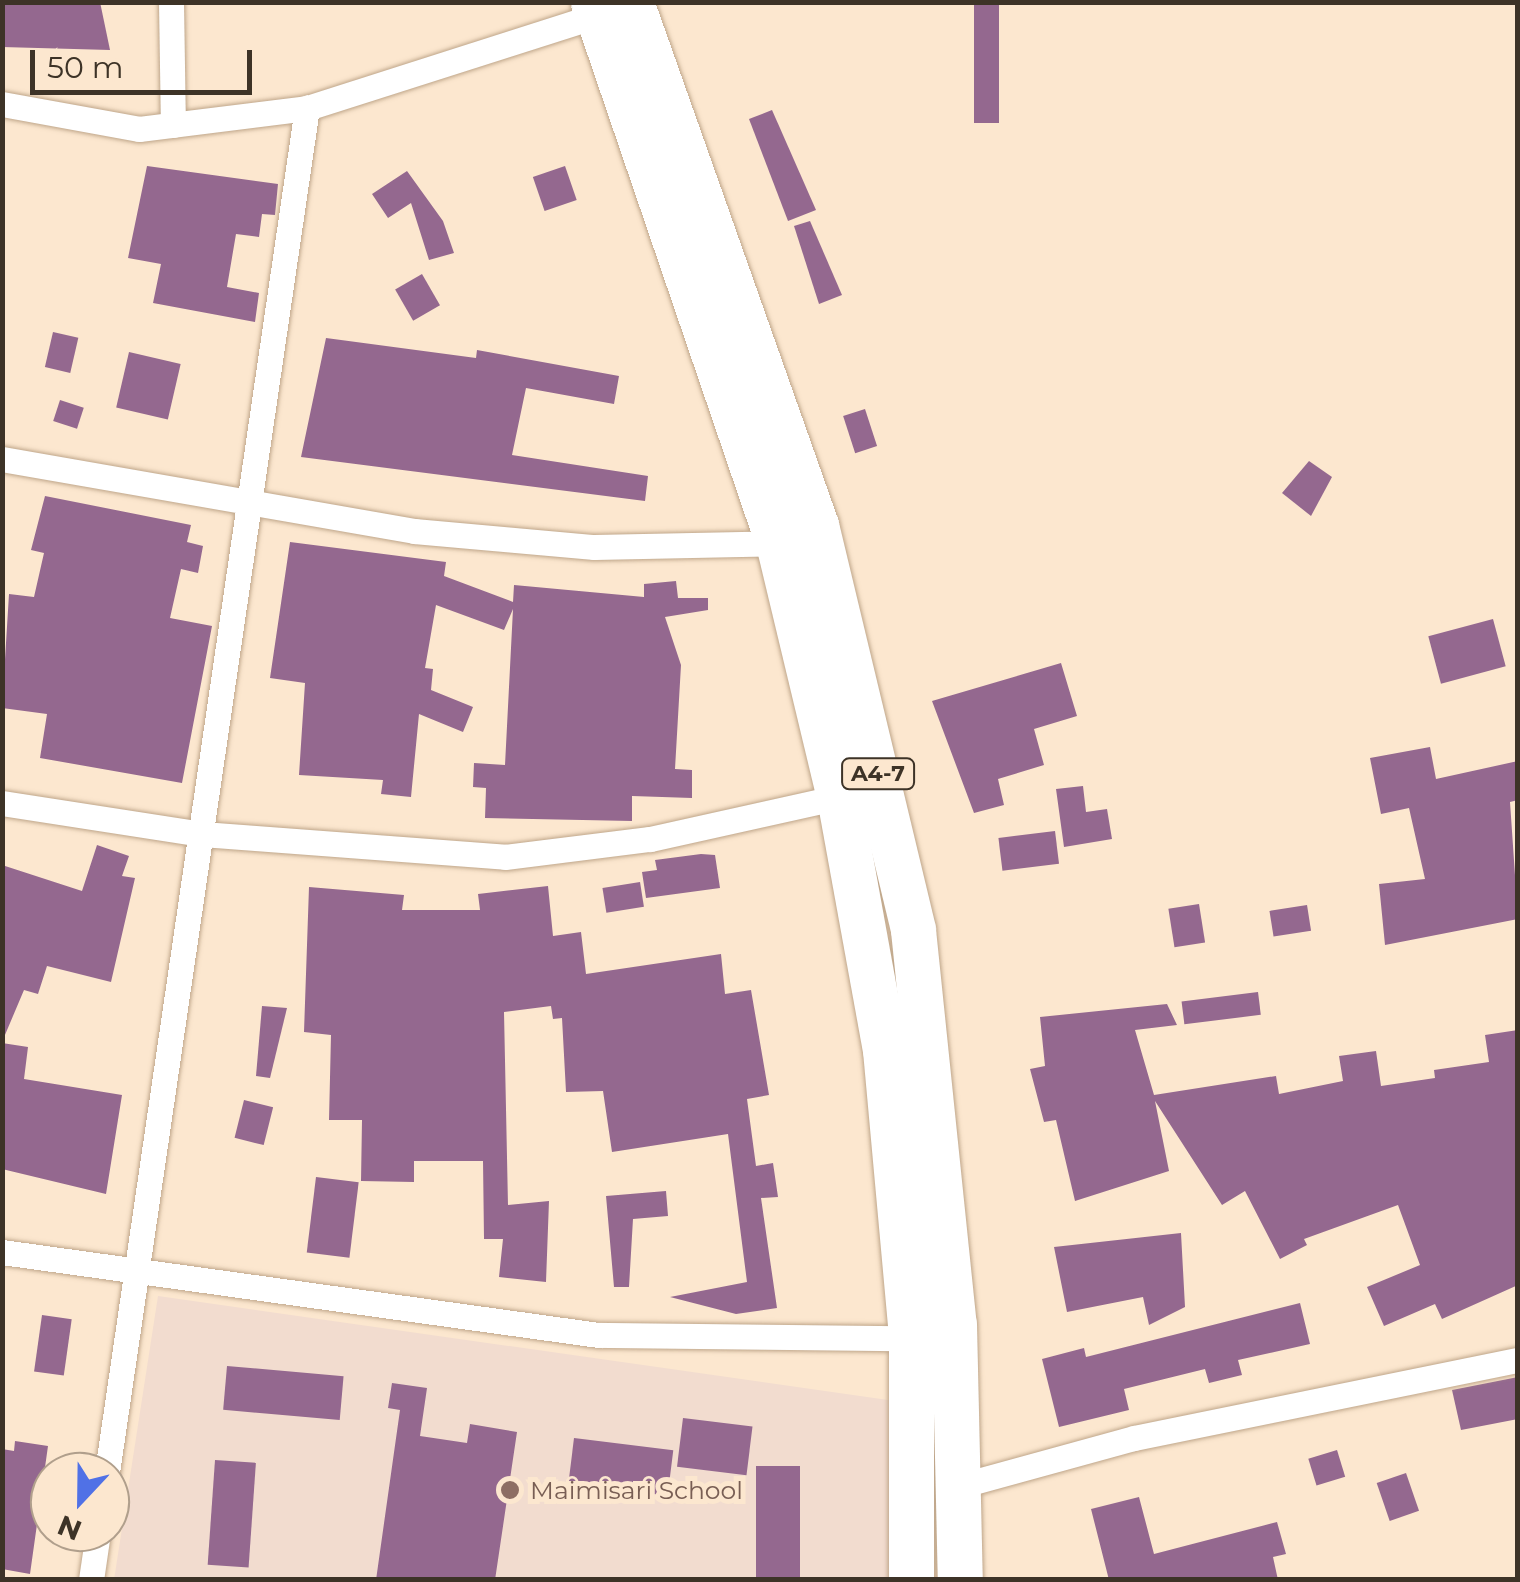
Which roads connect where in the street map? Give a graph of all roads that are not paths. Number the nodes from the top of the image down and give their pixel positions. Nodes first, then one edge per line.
1 (171, 2) edge
2 (607, 7) edge
3 (2, 104) edge
4 (307, 108) junction
5 (173, 125) junction
6 (761, 422) junction
7 (2, 459) edge
8 (242, 500) junction
9 (778, 543) junction
10 (839, 798) junction
11 (2, 803) edge
12 (202, 834) junction
13 (2, 1252) edge
14 (136, 1273) junction
15 (911, 1338) junction
16 (1518, 1360) edge
17 (110, 1452) edge
18 (963, 1485) junction
19 (95, 1552) edge
20 (91, 1580) edge
21 (911, 1580) edge
22 (960, 1580) edge

1 - 5 street
2 - 4 street
2 - 6 highway, A4-7
3 - 5 street
4 - 5 street
4 - 8 street
6 - 9 highway, A4-7
6 - 18 highway, A4-7
7 - 8 street
8 - 9 street
8 - 12 street
9 - 10 highway, A4-7
10 - 12 street
10 - 15 highway, A4-7
11 - 12 street
12 - 14 street
13 - 14 street
14 - 15 street
14 - 17 street
15 - 21 highway, A4-7
16 - 18 street
18 - 22 highway, A4-7
19 - 20 street

